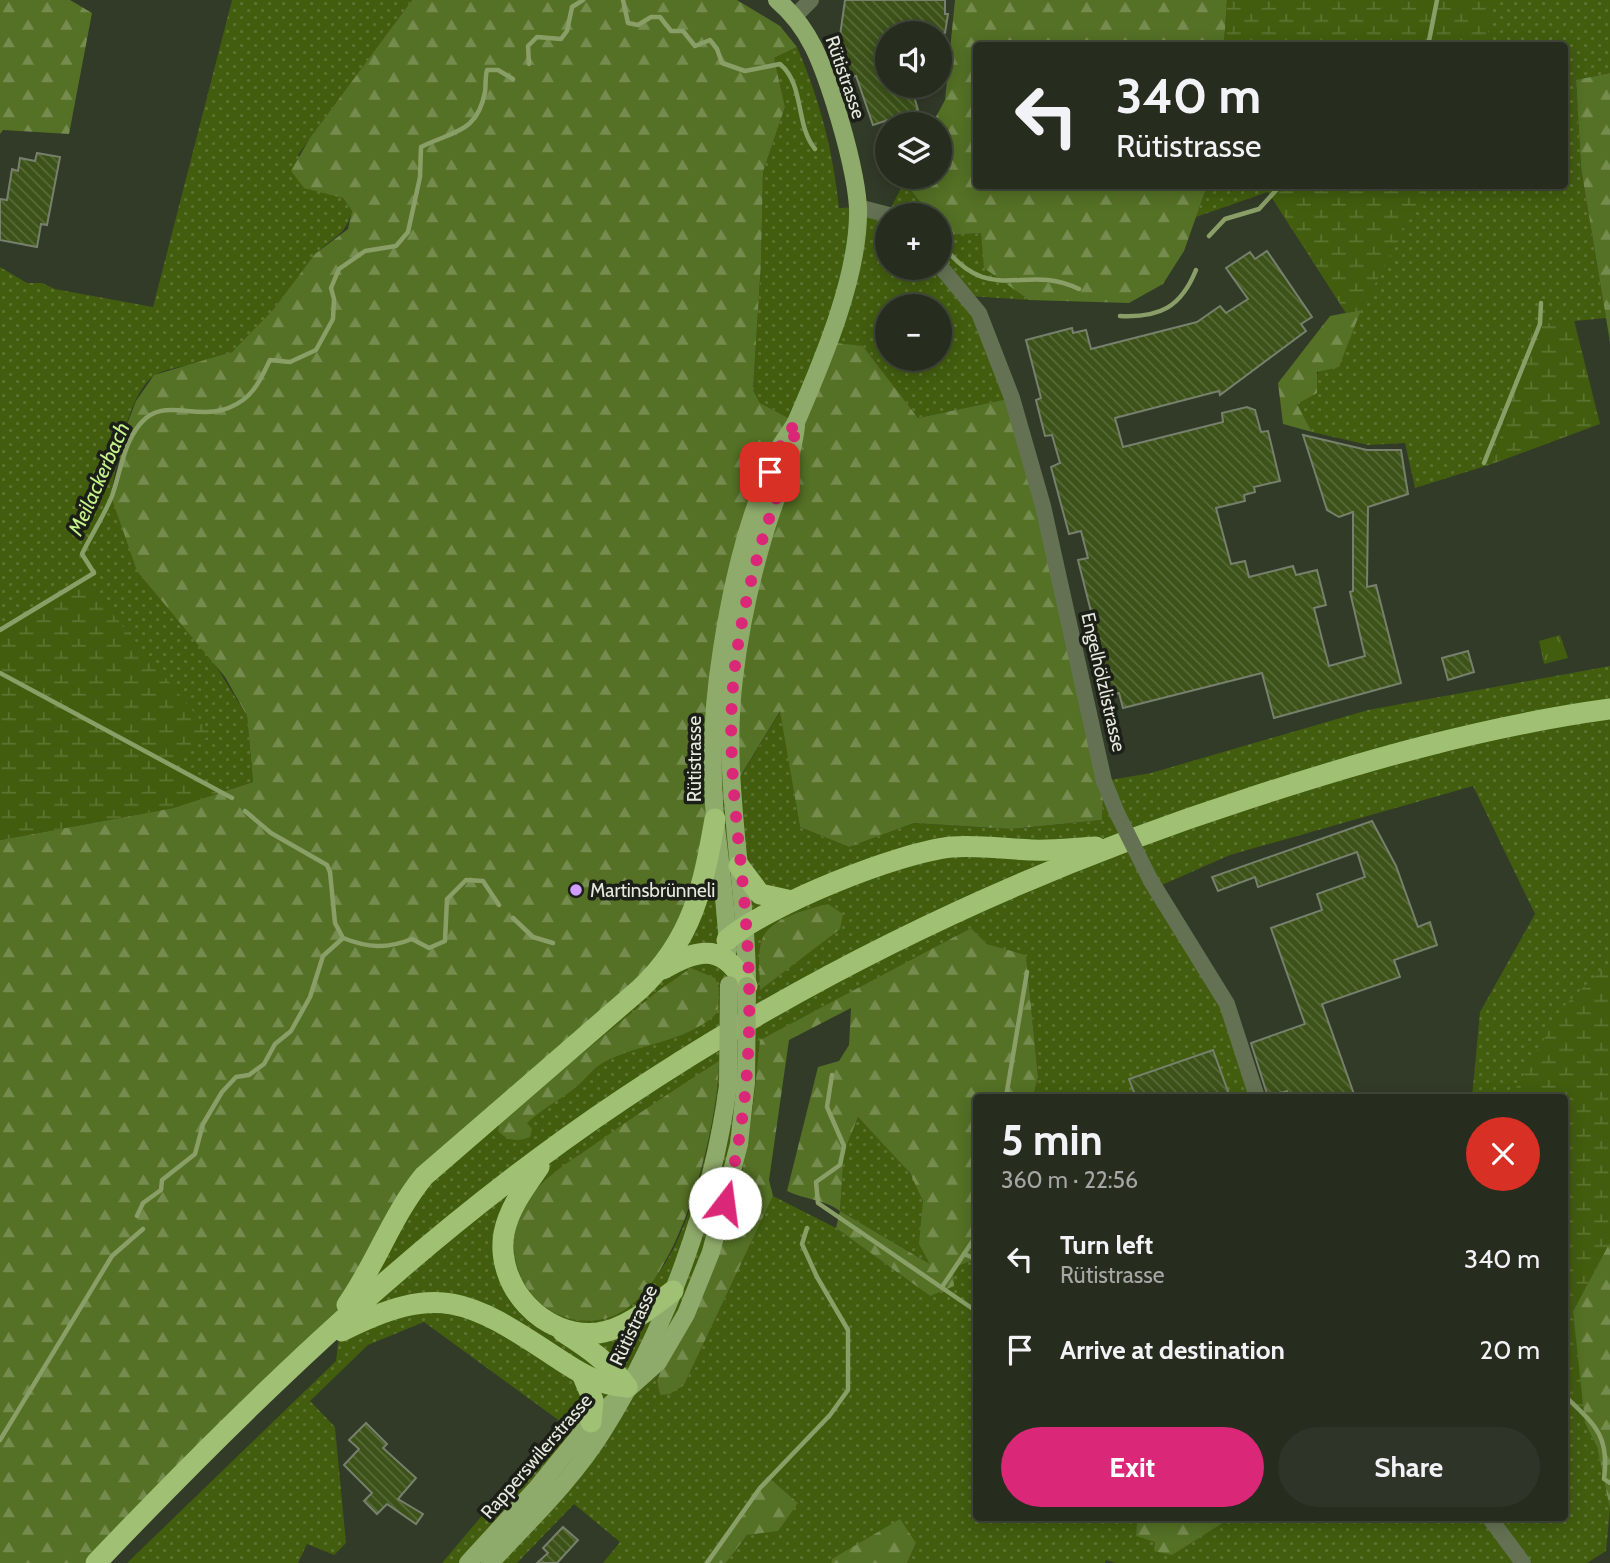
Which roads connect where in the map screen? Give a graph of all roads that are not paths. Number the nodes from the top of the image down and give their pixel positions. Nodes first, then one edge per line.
1 (777, 0) edge
2 (811, 0) edge
3 (795, 16) junction
4 (858, 207) junction
5 (875, 211) edge
6 (952, 280) edge
7 (796, 422) junction
8 (1610, 709) edge
9 (715, 818) junction
10 (1115, 846) junction
11 (739, 866) junction
12 (792, 901) junction
13 (746, 924) junction
14 (728, 950) junction
15 (655, 974) junction
16 (742, 982) junction
17 (1256, 1094) edge
18 (548, 1153) junction
19 (673, 1292) junction
20 (551, 1324) junction
21 (320, 1342) junction
22 (582, 1374) junction
23 (627, 1387) junction
24 (591, 1422) junction
25 (1492, 1521) edge
26 (96, 1563) edge
27 (468, 1563) edge
28 (490, 1563) edge
29 (1523, 1563) edge

1 - 3 main road, Rütistrasse
2 - 3 street
3 - 4 main road, Rütistrasse
4 - 5 street
4 - 7 main road, Rütistrasse
6 - 17 street, Engelhölzlistrasse, bridge
7 - 9 main road, Rütistrasse
7 - 11 main road, Rütistrasse
8 - 10 highway
9 - 14 main road, Rütistrasse
9 - 15 highway
10 - 12 highway
10 - 18 highway
11 - 12 highway
11 - 13 main road, Rütistrasse
12 - 13 highway
13 - 14 highway
13 - 16 main road, Rütistrasse
14 - 15 highway
14 - 16 highway
15 - 21 highway
16 - 19 main road, Rütistrasse, bridge
16 - 23 main road, Rütistrasse, bridge
18 - 20 highway
18 - 21 highway
19 - 20 highway
19 - 23 main road, Rütistrasse
20 - 23 highway
21 - 22 highway
21 - 26 highway
22 - 23 highway
22 - 24 highway
23 - 24 main road, Rapperswilerstrasse
23 - 28 main road, Rapperswilerstrasse
24 - 27 main road, Rapperswilerstrasse
25 - 29 street

